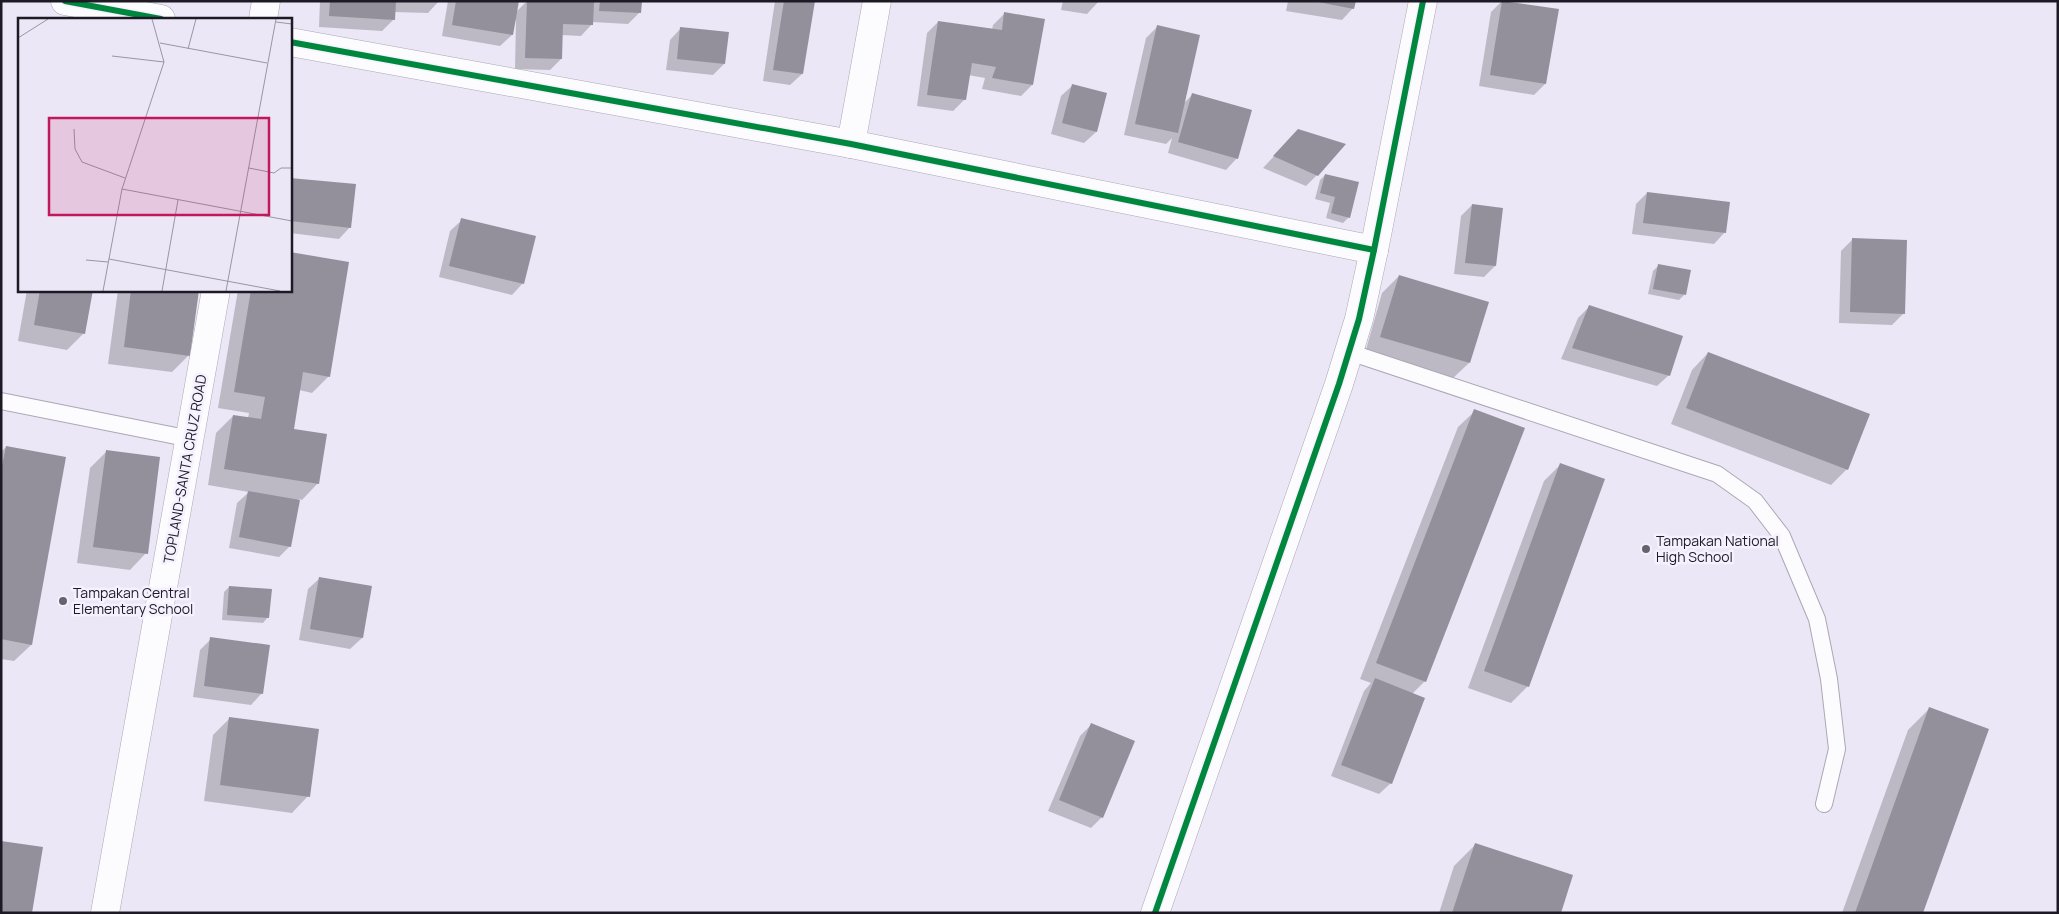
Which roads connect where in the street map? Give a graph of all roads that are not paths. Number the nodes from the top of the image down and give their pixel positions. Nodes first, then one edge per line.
1 (65, 1) edge
2 (266, 1) edge
3 (877, 1) edge
4 (1422, 1) edge
5 (156, 18) edge
6 (263, 18) edge
7 (291, 42) edge
8 (852, 144) junction
9 (1374, 250) junction
10 (216, 291) edge
11 (1349, 352) junction
12 (1, 401) edge
13 (191, 438) junction
14 (1824, 804) dead end
15 (105, 913) edge
16 (1155, 913) edge

1 - 5 street
2 - 6 street
3 - 8 street
4 - 9 street
7 - 8 street
8 - 9 street
9 - 11 street
10 - 13 street, TOPLAND-SANTA CRUZ ROAD
11 - 14 lane
11 - 16 street
12 - 13 lane
13 - 15 street, TOPLAND-SANTA CRUZ ROAD

